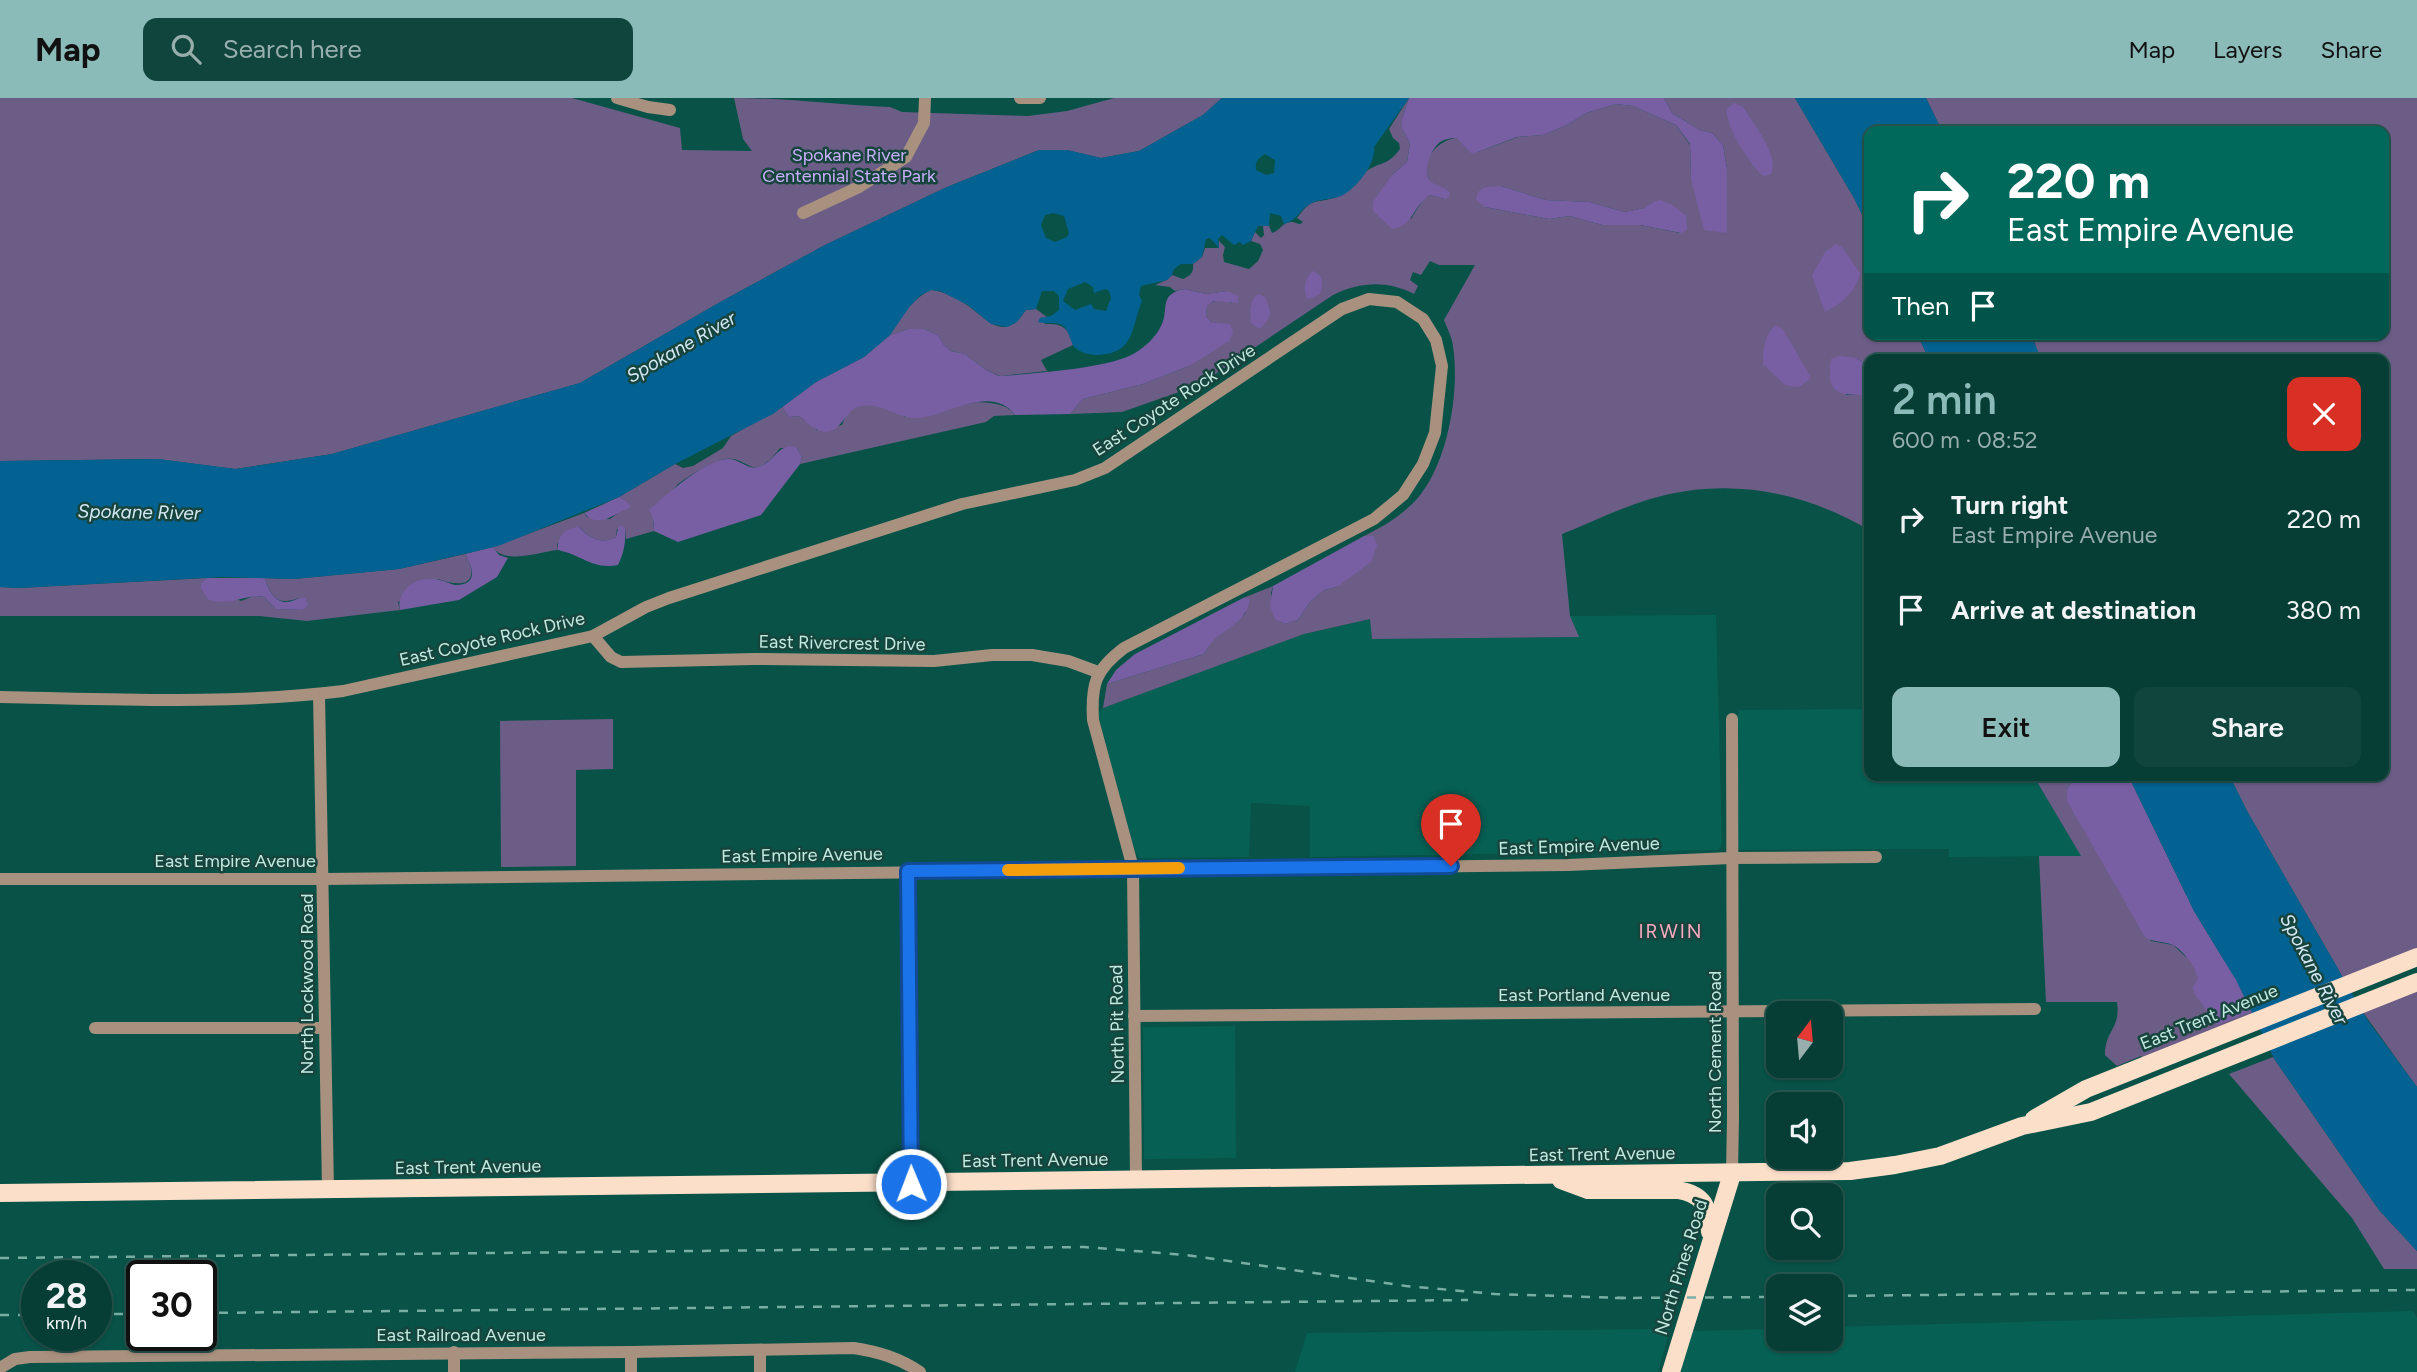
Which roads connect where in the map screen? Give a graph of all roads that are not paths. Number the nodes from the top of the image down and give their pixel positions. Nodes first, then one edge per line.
1 (617, 98) edge
2 (925, 98) edge
3 (1020, 98) edge
4 (1040, 98) edge
5 (670, 110) dead end
6 (803, 214) dead end
7 (593, 636) junction
8 (1098, 672) junction
9 (319, 694) junction
10 (0, 697) edge
11 (1732, 719) dead end
12 (1876, 857) dead end
13 (1731, 858) junction
14 (1133, 868) junction
15 (908, 871) junction
16 (324, 878) junction
17 (0, 879) edge
18 (2416, 957) edge
19 (2417, 982) edge
20 (2035, 1009) dead end
21 (1733, 1012) junction
22 (1134, 1016) junction
23 (95, 1028) dead end
24 (323, 1028) junction
25 (2022, 1126) junction
26 (1732, 1174) junction
27 (1551, 1176) junction
28 (1136, 1180) junction
29 (911, 1184) junction
30 (328, 1190) junction
31 (0, 1193) edge
32 (1711, 1239) junction
33 (760, 1350) junction
34 (454, 1352) junction
35 (631, 1352) junction
36 (0, 1368) edge
37 (454, 1372) edge
38 (631, 1372) edge
39 (760, 1372) edge
40 (920, 1372) edge
41 (1671, 1372) edge

1 - 5 street
2 - 6 street
3 - 4 street
7 - 8 street, East Rivercrest Drive
7 - 8 street, East Coyote Rock Drive
7 - 9 street, East Coyote Rock Drive
8 - 14 street
9 - 10 street, East Coyote Rock Drive
9 - 16 street, North Lockwood Road
11 - 13 street, North Cement Road
12 - 13 street, East Empire Avenue
13 - 14 street, East Empire Avenue
13 - 21 street, North Cement Road
14 - 15 street, East Empire Avenue
14 - 22 street, North Pit Road
15 - 16 street, East Empire Avenue
15 - 29 street
16 - 17 street, East Empire Avenue
16 - 24 street, North Lockwood Road
18 - 25 main road, East Trent Avenue
19 - 25 main road, East Trent Avenue
20 - 21 street, East Portland Avenue
21 - 22 street, East Portland Avenue
21 - 26 street, North Cement Road
22 - 28 street, North Pit Road
23 - 24 street
24 - 30 street, North Lockwood Road
25 - 26 main road, East Trent Avenue
26 - 27 main road, East Trent Avenue
26 - 32 main road, North Pines Road
27 - 28 main road, East Trent Avenue
27 - 32 main road
28 - 29 main road, East Trent Avenue
29 - 30 main road, East Trent Avenue
30 - 31 main road, East Trent Avenue
32 - 41 main road, North Pines Road
33 - 35 street, East Railroad Avenue
33 - 39 street
33 - 40 street, East Railroad Avenue
34 - 35 street, East Railroad Avenue
34 - 36 street, East Railroad Avenue
34 - 37 street
35 - 38 street

